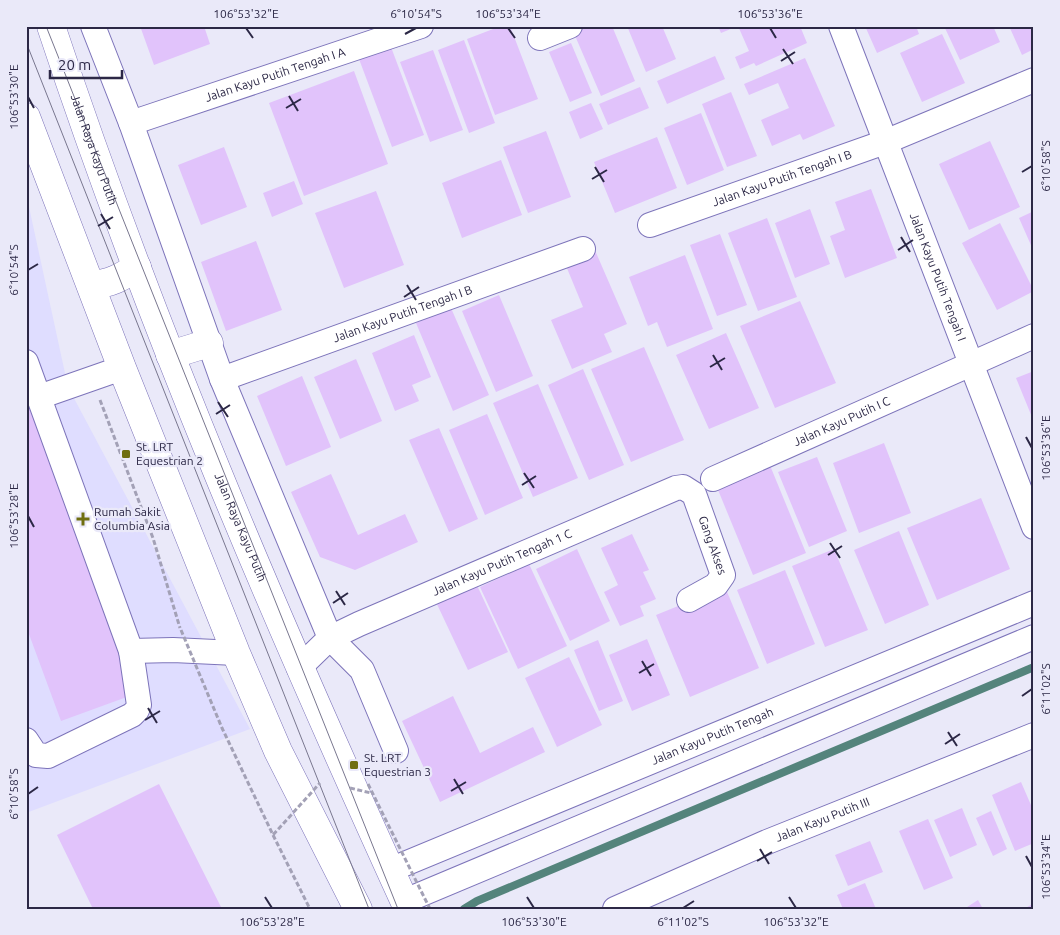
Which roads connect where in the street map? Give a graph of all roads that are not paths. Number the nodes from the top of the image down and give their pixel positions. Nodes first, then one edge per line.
1 (51, 26) edge
2 (93, 26) edge
3 (421, 26) edge
4 (570, 26) edge
5 (841, 26) edge
6 (540, 38) dead end
7 (1034, 80) edge
8 (27, 120) edge
9 (131, 123) junction
10 (885, 142) junction
11 (650, 224) dead end
12 (584, 249) dead end
13 (141, 279) junction
14 (96, 297) junction
15 (1034, 336) edge
16 (210, 343) junction
17 (170, 356) junction
18 (26, 362) edge
19 (972, 363) junction
20 (122, 368) junction
21 (222, 379) junction
22 (39, 397) junction
23 (713, 479) dead end
24 (676, 488) joint
25 (1034, 526) edge
26 (689, 600) dead end
27 (1034, 603) edge
28 (1034, 636) edge
29 (330, 638) junction
30 (131, 651) junction
31 (236, 653) junction
32 (299, 668) junction
33 (1034, 735) edge
34 (26, 740) edge
35 (396, 751) dead end
36 (390, 870) junction
37 (414, 906) edge
38 (358, 909) edge
39 (615, 909) edge

1 - 13 main road, Jalan Raya Kayu Putih
2 - 9 street
3 - 9 street, Jalan Kayu Putih Tengah I A
4 - 6 street
5 - 10 street, Jalan Kayu Putih Tengah I
7 - 10 street, Jalan Kayu Putih Tengah I B
8 - 14 main road
9 - 16 street
10 - 11 street, Jalan Kayu Putih Tengah I B
10 - 19 street, Jalan Kayu Putih Tengah I
12 - 21 street, Jalan Kayu Putih Tengah I B
13 - 14 main road
13 - 17 main road, Jalan Raya Kayu Putih
14 - 20 main road
15 - 19 street, Jalan Kayu Putih I C
16 - 17 main road
16 - 21 street
17 - 32 main road, Jalan Raya Kayu Putih
18 - 22 street
19 - 23 street, Jalan Kayu Putih I C
19 - 25 street, Jalan Kayu Putih Tengah I
20 - 22 street
20 - 31 main road
21 - 29 street
22 - 30 street
24 - 26 street, Gang Akses
24 - 29 street, Jalan Kayu Putih Tengah 1 C
27 - 36 street, Jalan Kayu Putih Tengah
28 - 37 street
29 - 32 street
29 - 35 street
30 - 31 street
30 - 34 street
31 - 38 main road
32 - 36 main road, Jalan Raya Kayu Putih
33 - 39 street, Jalan Kayu Putih III
36 - 37 main road, Jalan Raya Kayu Putih

